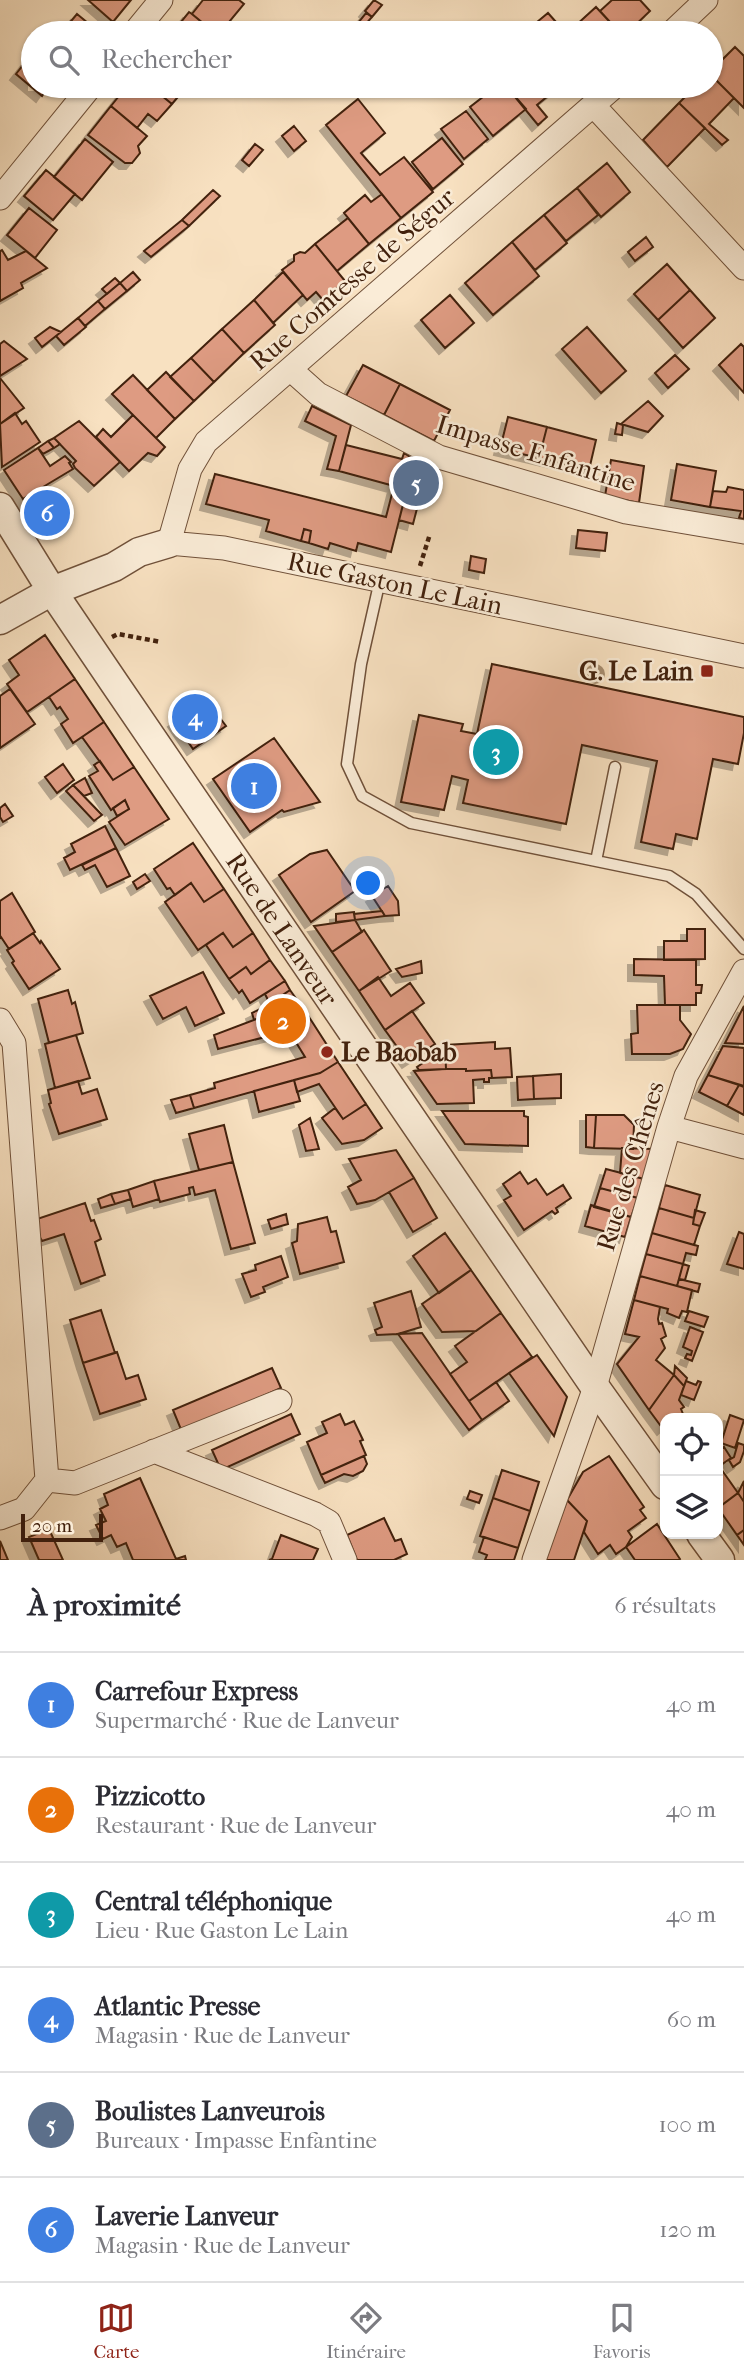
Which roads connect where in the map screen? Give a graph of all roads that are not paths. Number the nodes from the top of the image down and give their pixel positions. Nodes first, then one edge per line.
1 (161, 0) edge
2 (706, 0) edge
3 (144, 21) edge
4 (684, 21) edge
5 (81, 98) edge
6 (602, 98) edge
7 (594, 106) junction
8 (0, 198) edge
9 (744, 268) edge
10 (290, 369) junction
11 (0, 506) edge
12 (744, 532) edge
13 (169, 543) junction
14 (380, 580) junction
15 (52, 592) junction
16 (0, 620) edge
17 (744, 656) edge
18 (615, 767) dead end
19 (596, 861) junction
20 (744, 949) edge
21 (744, 971) edge
22 (0, 1020) edge
23 (669, 1127) junction
24 (744, 1147) edge
25 (595, 1387) junction
26 (280, 1401) dead end
27 (154, 1451) junction
28 (660, 1478) edge
29 (47, 1480) junction
30 (0, 1518) edge
31 (705, 1539) edge
32 (345, 1560) edge
33 (534, 1560) edge
34 (720, 1560) edge

1 - 3 street
2 - 4 street
5 - 8 street
6 - 7 street, Rue Comtesse de Ségur
7 - 9 street
7 - 10 street, Rue Comtesse de Ségur
10 - 12 street, Impasse Enfantine
10 - 13 street, Rue Comtesse de Ségur
11 - 15 street, Rue de Lanveur
13 - 14 street, Rue Gaston Le Lain
13 - 15 street, Rue Gaston Le Lain
14 - 17 street, Rue Gaston Le Lain
14 - 19 lane
15 - 16 street, Rue Gaston Le Lain
15 - 25 street, Rue de Lanveur
18 - 19 lane
19 - 20 lane
21 - 23 street, Rue des Chênes
22 - 29 street
23 - 24 street
23 - 25 street, Rue des Chênes
25 - 28 street, Rue de Lanveur
25 - 33 street, Rue des Chênes
26 - 27 street
27 - 29 street
27 - 32 street
29 - 30 street
31 - 34 street

